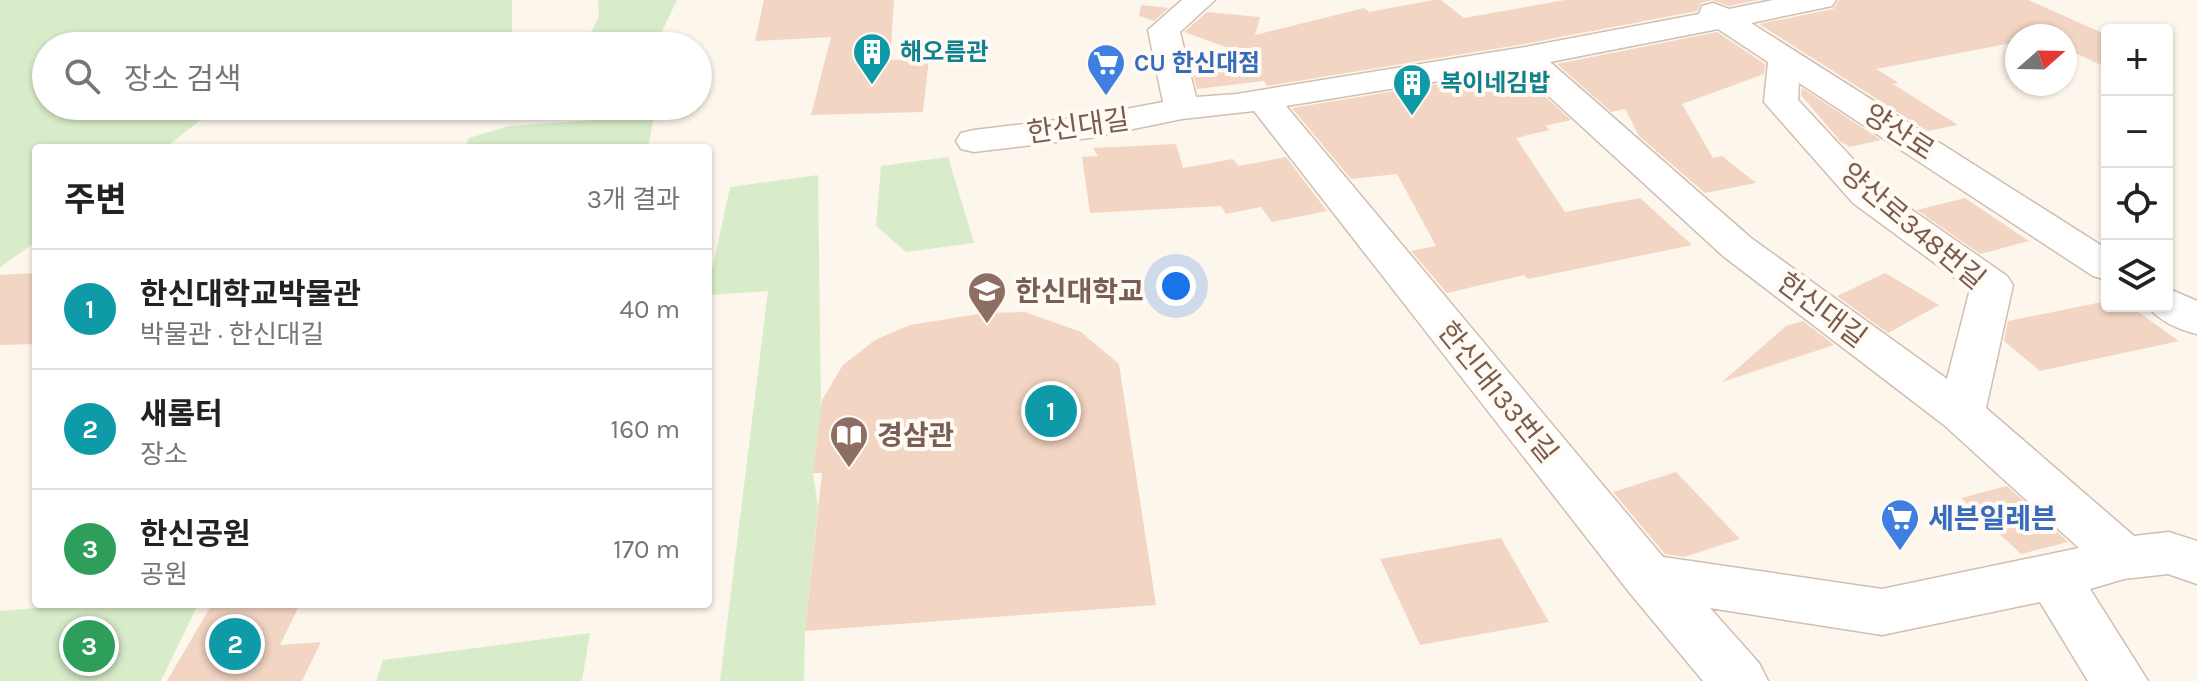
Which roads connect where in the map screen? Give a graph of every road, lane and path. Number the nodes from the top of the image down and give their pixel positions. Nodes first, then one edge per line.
1 (1200, 0) edge
2 (1690, 0) edge
3 (1821, 0) edge
4 (1727, 20) junction
5 (1525, 57) junction
6 (1785, 57) junction
7 (1262, 99) junction
8 (1182, 109) junction
9 (974, 141) dead end
10 (2101, 263) edge
11 (2173, 306) edge
12 (2197, 320) edge
13 (1961, 413) junction
14 (2124, 558) junction
15 (2197, 563) edge
16 (1648, 577) junction
17 (2053, 577) junction
18 (1739, 681) edge
19 (2119, 681) edge

1 - 8 street
2 - 4 street, 양산로
3 - 4 street, 한신대길
4 - 5 street, 한신대길
4 - 6 street, 양산로
5 - 7 street, 한신대길
5 - 13 street, 한신대길
6 - 10 street, 양산로
6 - 13 street, 양산로348번길
7 - 8 street, 한신대길
7 - 16 street, 한신대133번길
8 - 9 street, 한신대길
11 - 12 street
13 - 14 street, 한신대길
14 - 15 street
14 - 17 street
16 - 17 street
16 - 18 street, 한신대133번길
17 - 19 street

